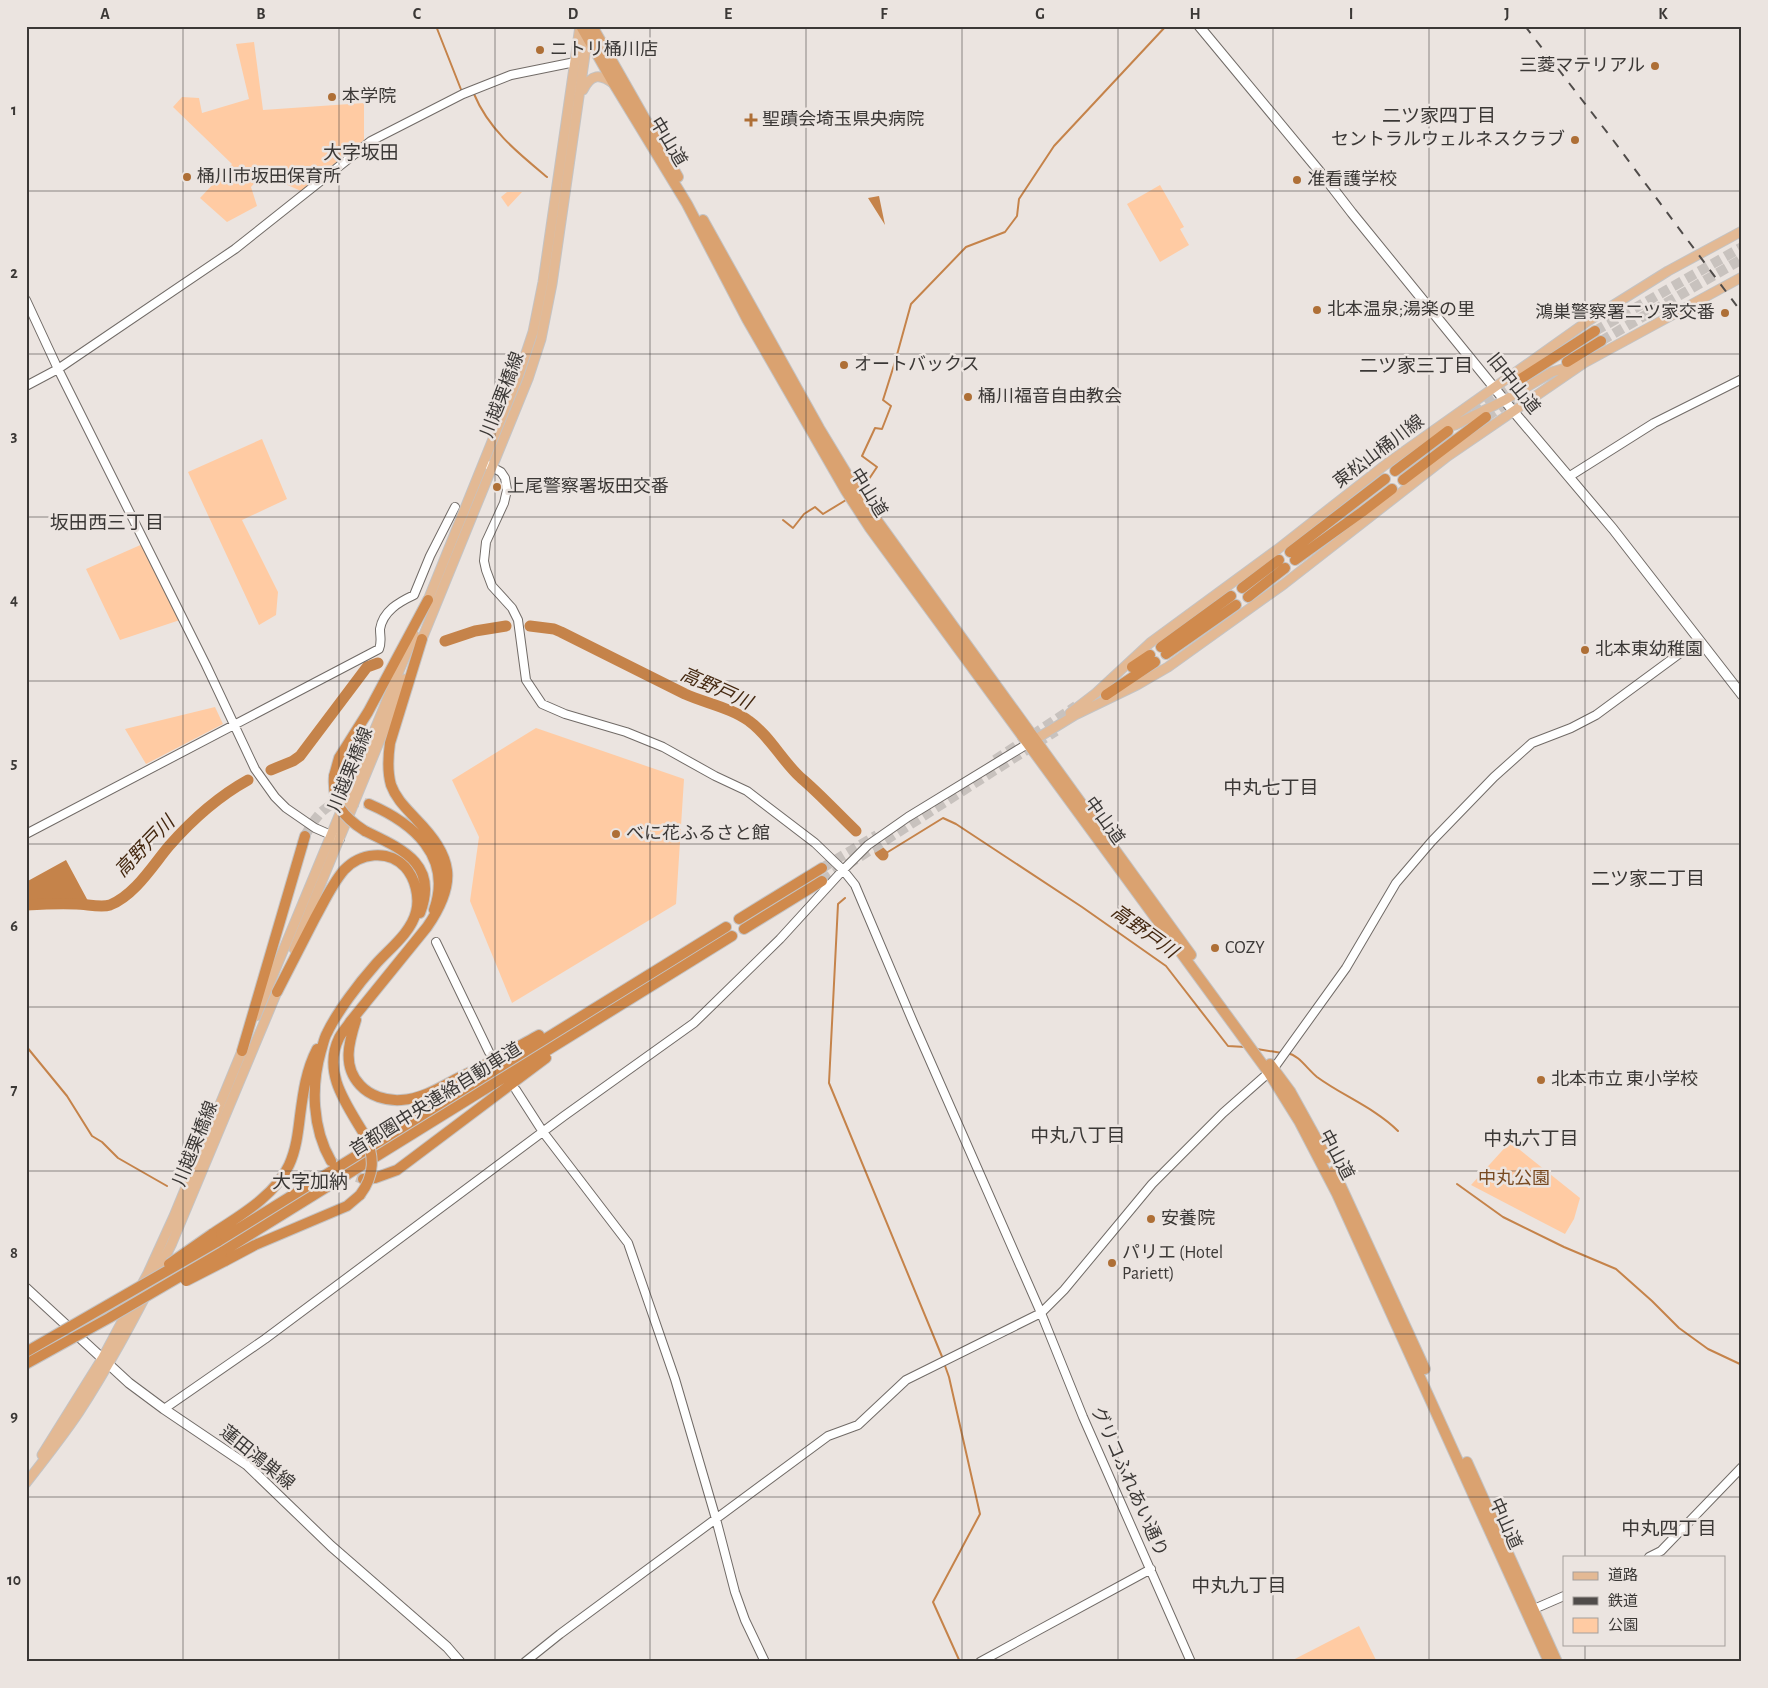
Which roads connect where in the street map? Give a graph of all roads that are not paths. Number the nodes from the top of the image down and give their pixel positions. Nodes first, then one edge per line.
1 (581, 26) edge
2 (591, 26) edge
3 (1199, 26) edge
4 (588, 38) junction
5 (576, 62) junction
6 (614, 84) junction
7 (580, 94) junction
8 (1742, 231) edge
9 (1742, 277) edge
10 (26, 300) edge
11 (1595, 332) tunnel mouth
12 (1601, 341) tunnel mouth
13 (1567, 362) dead end
14 (1584, 363) junction
15 (58, 369) junction
16 (1522, 378) tunnel mouth
17 (1742, 379) edge
18 (26, 386) edge
19 (1495, 387) junction
20 (1505, 400) junction
21 (1514, 412) junction
22 (1486, 417) tunnel mouth
23 (1448, 431) dead end
24 (1432, 432) junction
25 (489, 465) junction
26 (1396, 472) dead end
27 (1570, 476) junction
28 (1385, 479) dead end
29 (1403, 480) dead end
30 (1392, 489) dead end
31 (455, 507) dead end
32 (1282, 564) dead end
33 (1245, 593) dead end
34 (428, 600) junction
35 (1234, 601) dead end
36 (422, 639) junction
37 (1698, 640) junction
38 (1163, 650) dead end
39 (1132, 667) dead end
40 (1106, 695) dead end
41 (1742, 695) edge
42 (234, 725) junction
43 (1055, 726) junction
44 (1032, 742) junction
45 (369, 804) tunnel mouth
46 (26, 834) edge
47 (330, 835) junction
48 (305, 836) tunnel mouth
49 (340, 839) junction
50 (822, 868) tunnel mouth
51 (843, 870) junction
52 (822, 881) tunnel mouth
53 (739, 919) dead end
54 (412, 924) junction
55 (427, 927) junction
56 (726, 927) dead end
57 (744, 929) dead end
58 (732, 936) dead end
59 (436, 942) dead end
60 (632, 985) junction
61 (277, 992) junction
62 (620, 1005) junction
63 (358, 1012) junction
64 (326, 1034) junction
65 (242, 1051) junction
66 (489, 1052) dead end
67 (1271, 1071) junction
68 (516, 1090) dead end
69 (543, 1132) junction
70 (331, 1161) tunnel mouth
71 (363, 1179) tunnel mouth
72 (219, 1247) junction
73 (26, 1288) edge
74 (1041, 1313) junction
75 (26, 1352) edge
76 (105, 1362) junction
77 (26, 1364) edge
78 (164, 1410) junction
79 (1742, 1467) edge
80 (26, 1482) edge
81 (716, 1519) junction
82 (1652, 1556) edge
83 (1151, 1569) junction
84 (1563, 1596) edge
85 (1534, 1609) junction
86 (460, 1662) edge
87 (525, 1662) edge
88 (766, 1662) edge
89 (980, 1662) edge
90 (1190, 1662) edge
91 (1549, 1662) edge
92 (1557, 1662) edge

1 - 4 highway, 中山道
1 - 5 main road, 川越栗橋線
2 - 4 main road, 川越栗橋線
2 - 44 highway, 中山道
3 - 19 main road, 旧中山道
4 - 6 highway, 中山道
4 - 7 main road, 川越栗橋線
5 - 15 street
5 - 25 main road, 川越栗橋線
6 - 7 main road
6 - 44 highway, 中山道
7 - 25 main road, 川越栗橋線
8 - 19 main road, 東松山桶川線
9 - 14 main road, 東松山桶川線
10 - 15 street
11 - 16 highway
12 - 13 highway
14 - 20 main road
14 - 21 main road, 東松山桶川線
15 - 18 street
15 - 42 street
17 - 27 street
19 - 20 main road, 旧中山道
19 - 24 main road, 東松山桶川線
20 - 21 main road, 旧中山道
20 - 24 main road
21 - 27 main road, 旧中山道
21 - 43 main road, 東松山桶川線
22 - 29 highway
23 - 26 highway
24 - 43 main road, 東松山桶川線
25 - 34 main road, 川越栗橋線
25 - 36 main road, 川越栗橋線
25 - 51 street, グリコふれあい通り
27 - 37 main road, 旧中山道
28 - 30 highway
31 - 42 street
32 - 33 highway
34 - 47 main road, 川越栗橋線
34 - 54 highway, bridge
35 - 38 highway
36 - 49 main road, 川越栗橋線
36 - 55 highway
37 - 41 main road, 旧中山道
37 - 67 street
39 - 40 highway
42 - 46 street
42 - 47 street
43 - 44 main road, 東松山桶川線
44 - 51 street
44 - 67 highway, 中山道
45 - 55 highway
47 - 49 street
47 - 65 main road, 川越栗橋線
48 - 65 highway
49 - 61 main road, 川越栗橋線
50 - 53 highway
51 - 69 street
51 - 74 street, グリコふれあい通り
52 - 57 highway
54 - 61 highway
54 - 64 highway
55 - 63 highway
56 - 60 highway, 首都圏中央連絡自動車道
58 - 62 highway, 首都圏中央連絡自動車道
59 - 66 street
60 - 63 highway
60 - 72 highway, 首都圏中央連絡自動車道
61 - 76 main road, 川越栗橋線
62 - 71 highway
62 - 72 highway, 首都圏中央連絡自動車道
63 - 72 highway, bridge
64 - 70 highway
64 - 72 highway
65 - 76 main road, 川越栗橋線
67 - 74 street
67 - 85 highway, 中山道
67 - 91 highway, 中山道
68 - 69 street
69 - 78 street
69 - 81 street
72 - 75 highway, 首都圏中央連絡自動車道, bridge
72 - 77 highway, bridge
73 - 76 main road, 蓮田鴻巣線
74 - 81 street
74 - 83 street, グリコふれあい通り
76 - 78 main road, 蓮田鴻巣線
76 - 80 main road, 川越栗橋線
78 - 86 main road, 蓮田鴻巣線
79 - 82 street
81 - 87 street
81 - 88 street
83 - 89 street
83 - 90 street, グリコふれあい通り
84 - 85 street
85 - 92 highway, 中山道

